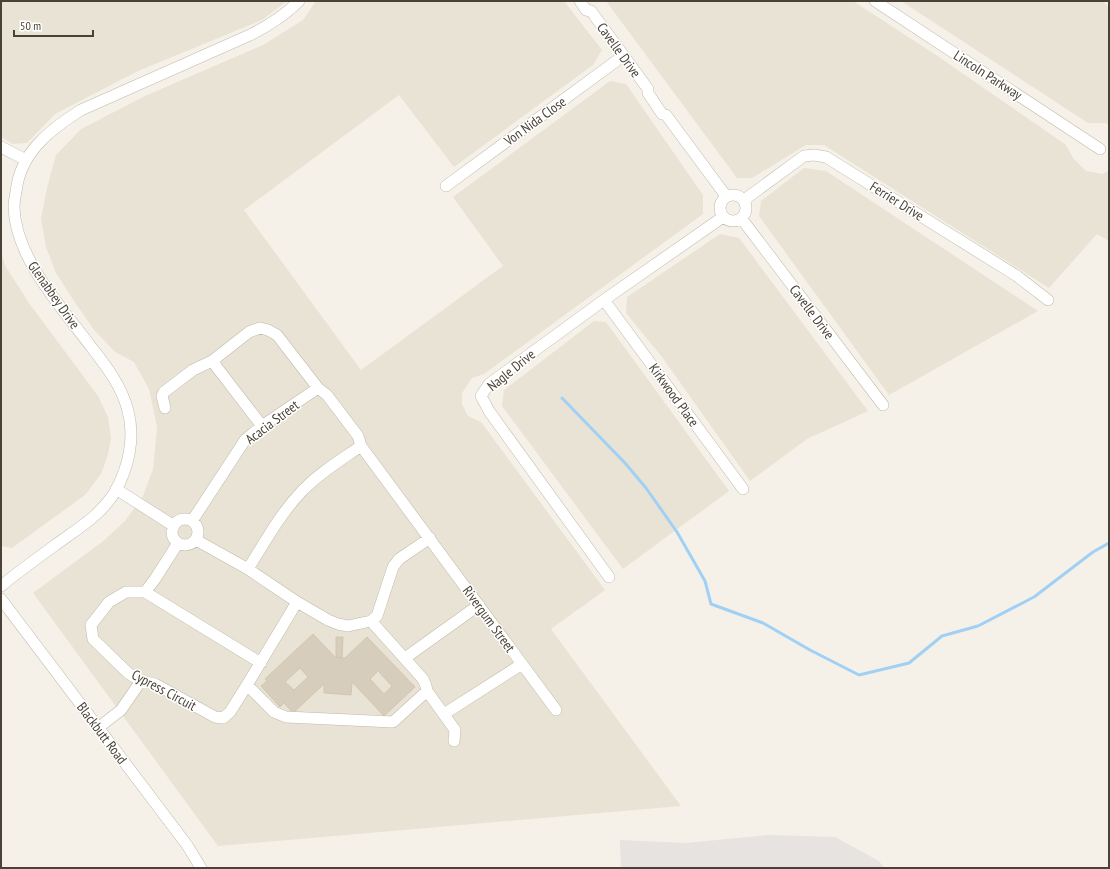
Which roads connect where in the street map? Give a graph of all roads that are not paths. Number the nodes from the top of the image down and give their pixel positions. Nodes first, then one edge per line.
1 (299, 1) edge
2 (580, 1) edge
3 (875, 1) edge
4 (589, 6) edge
5 (623, 56) junction
6 (1, 147) edge
7 (1100, 149) dead end
8 (26, 160) junction
9 (446, 186) dead end
10 (726, 196) junction
11 (744, 200) junction
12 (723, 217) junction
13 (741, 218) junction
14 (604, 300) junction
15 (1048, 300) dead end
16 (212, 361) junction
17 (318, 388) junction
18 (883, 405) dead end
19 (165, 408) dead end
20 (262, 426) junction
21 (361, 446) junction
22 (116, 489) junction
23 (743, 489) dead end
24 (192, 521) junction
25 (174, 526) junction
26 (430, 538) junction
27 (196, 540) junction
28 (178, 543) junction
29 (248, 569) junction
30 (609, 577) dead end
31 (1, 586) edge
32 (145, 592) junction
33 (1, 599) edge
34 (297, 602) junction
35 (479, 605) junction
36 (370, 621) junction
37 (405, 658) junction
38 (261, 663) junction
39 (522, 664) junction
40 (141, 681) junction
41 (247, 686) junction
42 (427, 690) junction
43 (556, 710) dead end
44 (444, 714) junction
45 (98, 728) junction
46 (454, 741) dead end
47 (200, 868) edge

1 - 8 street, Glenabbey Drive
2 - 4 street, Cavelle Drive
3 - 7 street, Lincoln Parkway
4 - 5 street, Cavelle Drive
5 - 9 street, Von Nida Close
5 - 10 street, Cavelle Drive
6 - 8 street
8 - 22 street, Glenabbey Drive
10 - 11 street
10 - 12 street
11 - 13 street
11 - 15 street, Ferrier Drive
12 - 13 street
12 - 14 street, Nagle Drive
13 - 18 street, Cavelle Drive
14 - 23 street, Kirkwood Place
14 - 30 street, Nagle Drive
16 - 17 street, Rivergum Street
16 - 19 street, Rivergum Street
16 - 20 street
17 - 20 street, Acacia Street
17 - 21 street, Rivergum Street
20 - 24 street, Acacia Street
21 - 26 street, Rivergum Street
21 - 29 street
22 - 25 street
22 - 31 street, Glenabbey Drive
24 - 25 street
24 - 27 street
25 - 28 street
26 - 35 street, Rivergum Street
26 - 36 street
27 - 28 street
27 - 29 street
28 - 32 street
29 - 34 street
32 - 38 street
32 - 40 street, Cypress Circuit
33 - 45 street, Blackbutt Road
34 - 36 street
34 - 38 street, Cypress Circuit
35 - 37 street
35 - 39 street, Rivergum Street
36 - 37 street
37 - 42 street
38 - 41 street, Cypress Circuit
39 - 43 street, Rivergum Street
39 - 44 street
40 - 41 street, Cypress Circuit
40 - 45 street
41 - 42 street
42 - 44 street
44 - 46 street
45 - 47 street, Blackbutt Road

